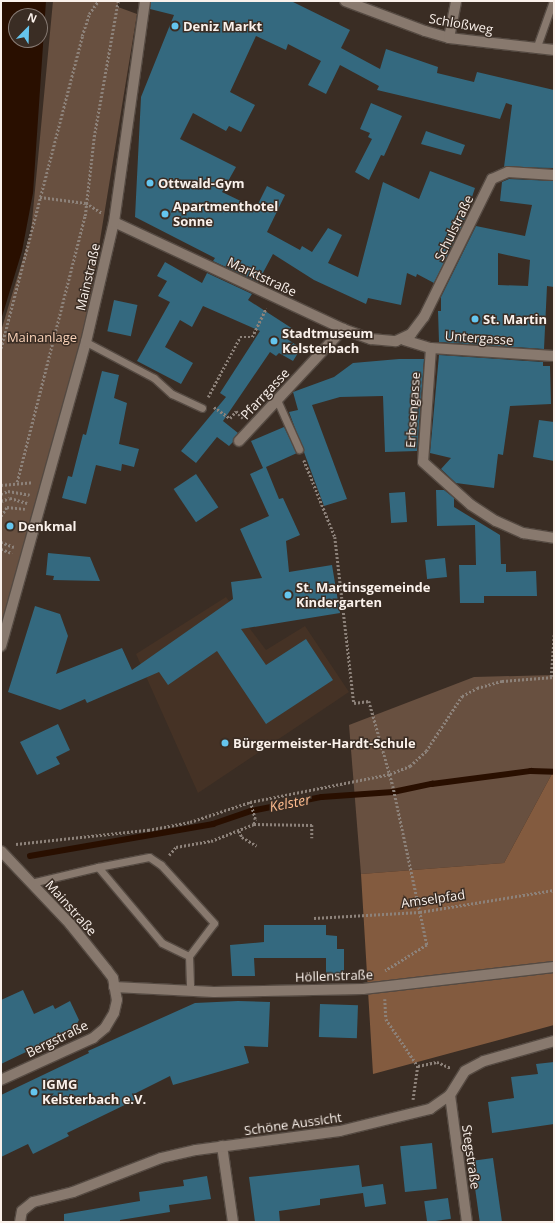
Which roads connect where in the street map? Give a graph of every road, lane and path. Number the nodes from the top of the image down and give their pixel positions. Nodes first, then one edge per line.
1 (98, 1) edge
2 (118, 1) edge
3 (145, 1) edge
4 (345, 1) edge
5 (456, 1) edge
6 (553, 1) edge
7 (449, 38) junction
8 (536, 49) junction
9 (554, 50) edge
10 (554, 175) edge
11 (40, 197) junction
12 (86, 203) junction
13 (114, 222) junction
14 (272, 296) junction
15 (342, 329) junction
16 (404, 340) junction
17 (86, 342) junction
18 (1, 348) edge
19 (431, 348) junction
20 (554, 356) edge
21 (277, 400) junction
22 (202, 408) junction
23 (252, 427) junction
24 (239, 441) dead end
25 (300, 449) joint
26 (17, 482) junction
27 (1, 485) edge
28 (1, 494) edge
29 (1, 501) edge
30 (27, 502) dead end
31 (28, 510) dead end
32 (1, 516) edge
33 (554, 538) edge
34 (1, 542) edge
35 (18, 544) dead end
36 (1, 549) edge
37 (12, 553) dead end
38 (554, 634) edge
39 (1, 646) edge
40 (552, 677) edge
41 (390, 774) junction
42 (251, 804) junction
43 (254, 824) junction
44 (239, 831) junction
45 (312, 838) dead end
46 (16, 844) dead end
47 (256, 846) dead end
48 (1, 851) edge
49 (161, 865) junction
50 (98, 867) junction
51 (31, 883) junction
52 (554, 890) edge
53 (420, 912) junction
54 (314, 918) dead end
55 (189, 956) junction
56 (554, 967) edge
57 (384, 978) dead end
58 (114, 986) junction
59 (190, 990) junction
60 (385, 999) dead end
61 (554, 1041) edge
62 (418, 1066) junction
63 (465, 1071) junction
64 (1, 1080) edge
65 (450, 1095) junction
66 (416, 1114) junction
67 (222, 1146) junction
68 (20, 1222) edge
69 (234, 1222) edge
70 (467, 1222) edge

1 - 11 path
2 - 12 path
3 - 13 street, Mainstraße
4 - 7 street, Schloßweg
5 - 7 street
6 - 8 lane
7 - 8 street, Schloßweg
8 - 9 street, Schloßweg
10 - 16 street, Schulstraße
11 - 12 path
11 - 18 path
12 - 26 path
13 - 14 street, Marktstraße
13 - 17 street, Mainstraße
14 - 15 street, Marktstraße
14 - 22 path
15 - 16 street, Marktstraße
15 - 21 street, Pfarrgasse
16 - 19 street, Untergasse
17 - 22 lane
17 - 39 street, Mainstraße
19 - 20 street, Untergasse
19 - 33 street, Erbsengasse
21 - 23 street, Pfarrgasse
21 - 25 lane
22 - 23 path
23 - 24 street, Pfarrgasse
25 - 41 path
26 - 27 path
26 - 28 path
29 - 30 path
31 - 32 path
34 - 35 path
36 - 37 path
38 - 40 path
40 - 41 path
41 - 42 path
41 - 53 path
42 - 43 path
42 - 46 path
43 - 44 path
43 - 45 path
44 - 47 path
44 - 49 path
48 - 51 street, Mainstraße
49 - 50 lane
49 - 55 lane
50 - 51 lane
50 - 55 lane
51 - 58 street, Mainstraße
52 - 53 path, Amselpfad
53 - 54 path, Amselpfad
53 - 57 path
55 - 59 lane
56 - 59 street, Höllenstraße
58 - 59 street, Höllenstraße
58 - 64 street, Bergstraße
60 - 62 path
61 - 63 street
62 - 63 path
62 - 66 path
63 - 65 street, Schöne Aussicht
65 - 66 street, Schöne Aussicht
65 - 70 street, Stegstraße
66 - 67 street, Schöne Aussicht
67 - 68 street, Schöne Aussicht
67 - 69 street

